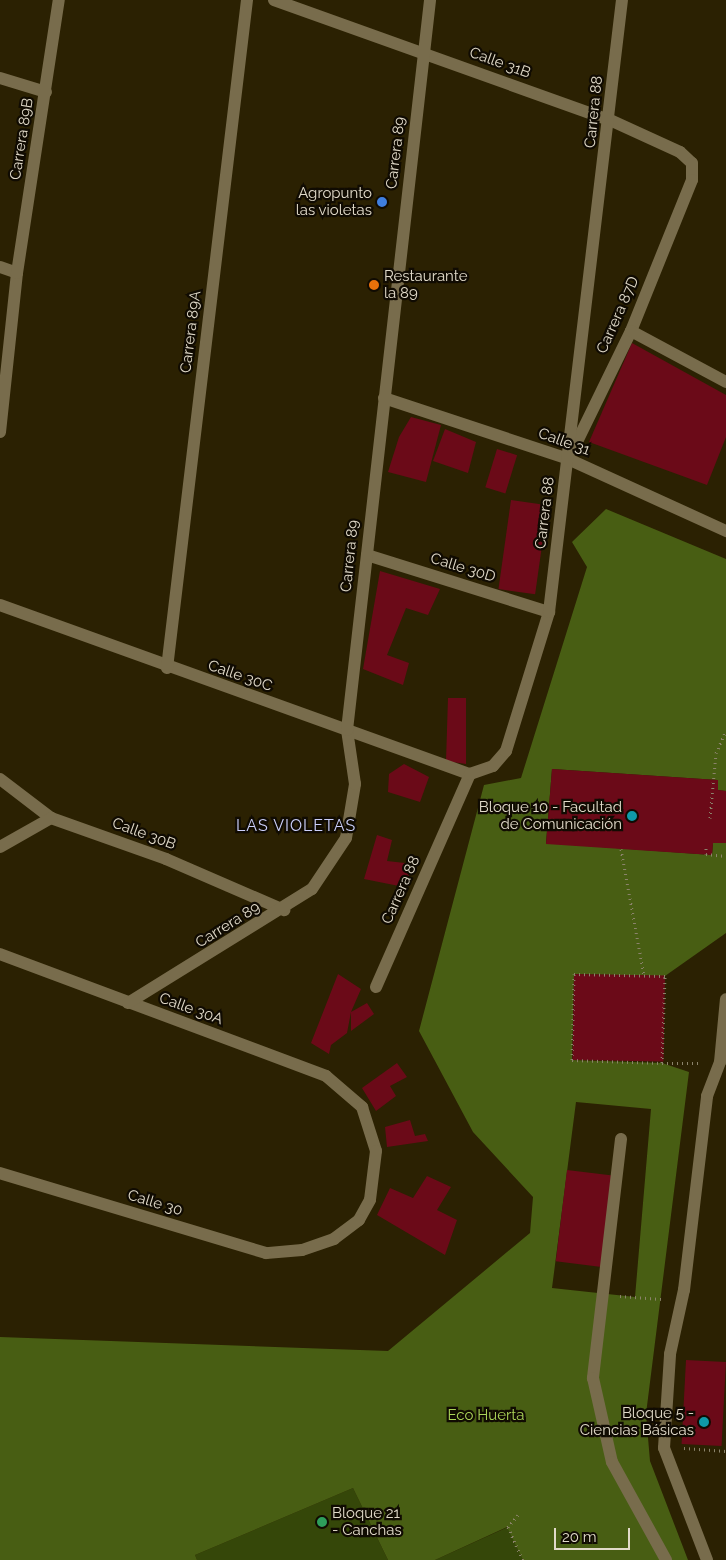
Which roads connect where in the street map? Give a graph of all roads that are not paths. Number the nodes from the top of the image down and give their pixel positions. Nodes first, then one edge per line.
1 (59, 0) edge
2 (247, 0) edge
3 (274, 0) edge
4 (430, 0) edge
5 (622, 0) edge
6 (424, 53) junction
7 (0, 78) edge
8 (46, 92) junction
9 (610, 120) junction
10 (692, 180) joint
11 (0, 267) edge
12 (17, 273) junction
13 (631, 330) junction
14 (726, 382) edge
15 (384, 398) junction
16 (0, 432) edge
17 (568, 459) junction
18 (726, 530) edge
19 (367, 555) junction
20 (0, 605) edge
21 (549, 612) junction
22 (167, 668) junction
23 (347, 730) junction
24 (470, 774) junction
25 (0, 779) edge
26 (51, 818) junction
27 (0, 846) edge
28 (284, 910) junction
29 (0, 954) edge
30 (376, 987) dead end
31 (726, 999) edge
32 (128, 1003) junction
33 (362, 1107) joint
34 (622, 1139) dead end
35 (0, 1173) edge
36 (666, 1560) edge
37 (707, 1560) edge

1 - 8 street, Carrera 89B
2 - 22 street, Carrera 89A
3 - 6 street, Calle 31B
4 - 6 street, Carrera 89
5 - 9 street, Carrera 88
6 - 9 street, Calle 31B
6 - 15 street, Carrera 89
7 - 8 street
8 - 12 street, Carrera 89B
9 - 10 street, Calle 31B
9 - 17 street, Carrera 88
10 - 13 street, Carrera 87D
11 - 12 street
12 - 16 street, Carrera 89B
13 - 14 street
13 - 17 street, Carrera 87D
15 - 17 street, Calle 31
15 - 19 street, Carrera 89
17 - 18 street, Calle 31
17 - 21 street, Carrera 88
19 - 21 street, Calle 30D
19 - 23 street, Carrera 89
20 - 22 street, Calle 30C
21 - 24 street, Carrera 88
22 - 23 street, Calle 30C
23 - 24 street, Calle 30C
23 - 28 street, Carrera 89
24 - 30 street, Carrera 88
25 - 26 street, Calle 30B
26 - 27 street
26 - 28 street, Calle 30B
28 - 32 street, Carrera 89
29 - 32 street, Calle 30A
31 - 37 street
32 - 33 street, Calle 30A
33 - 35 street, Calle 30
34 - 36 street

